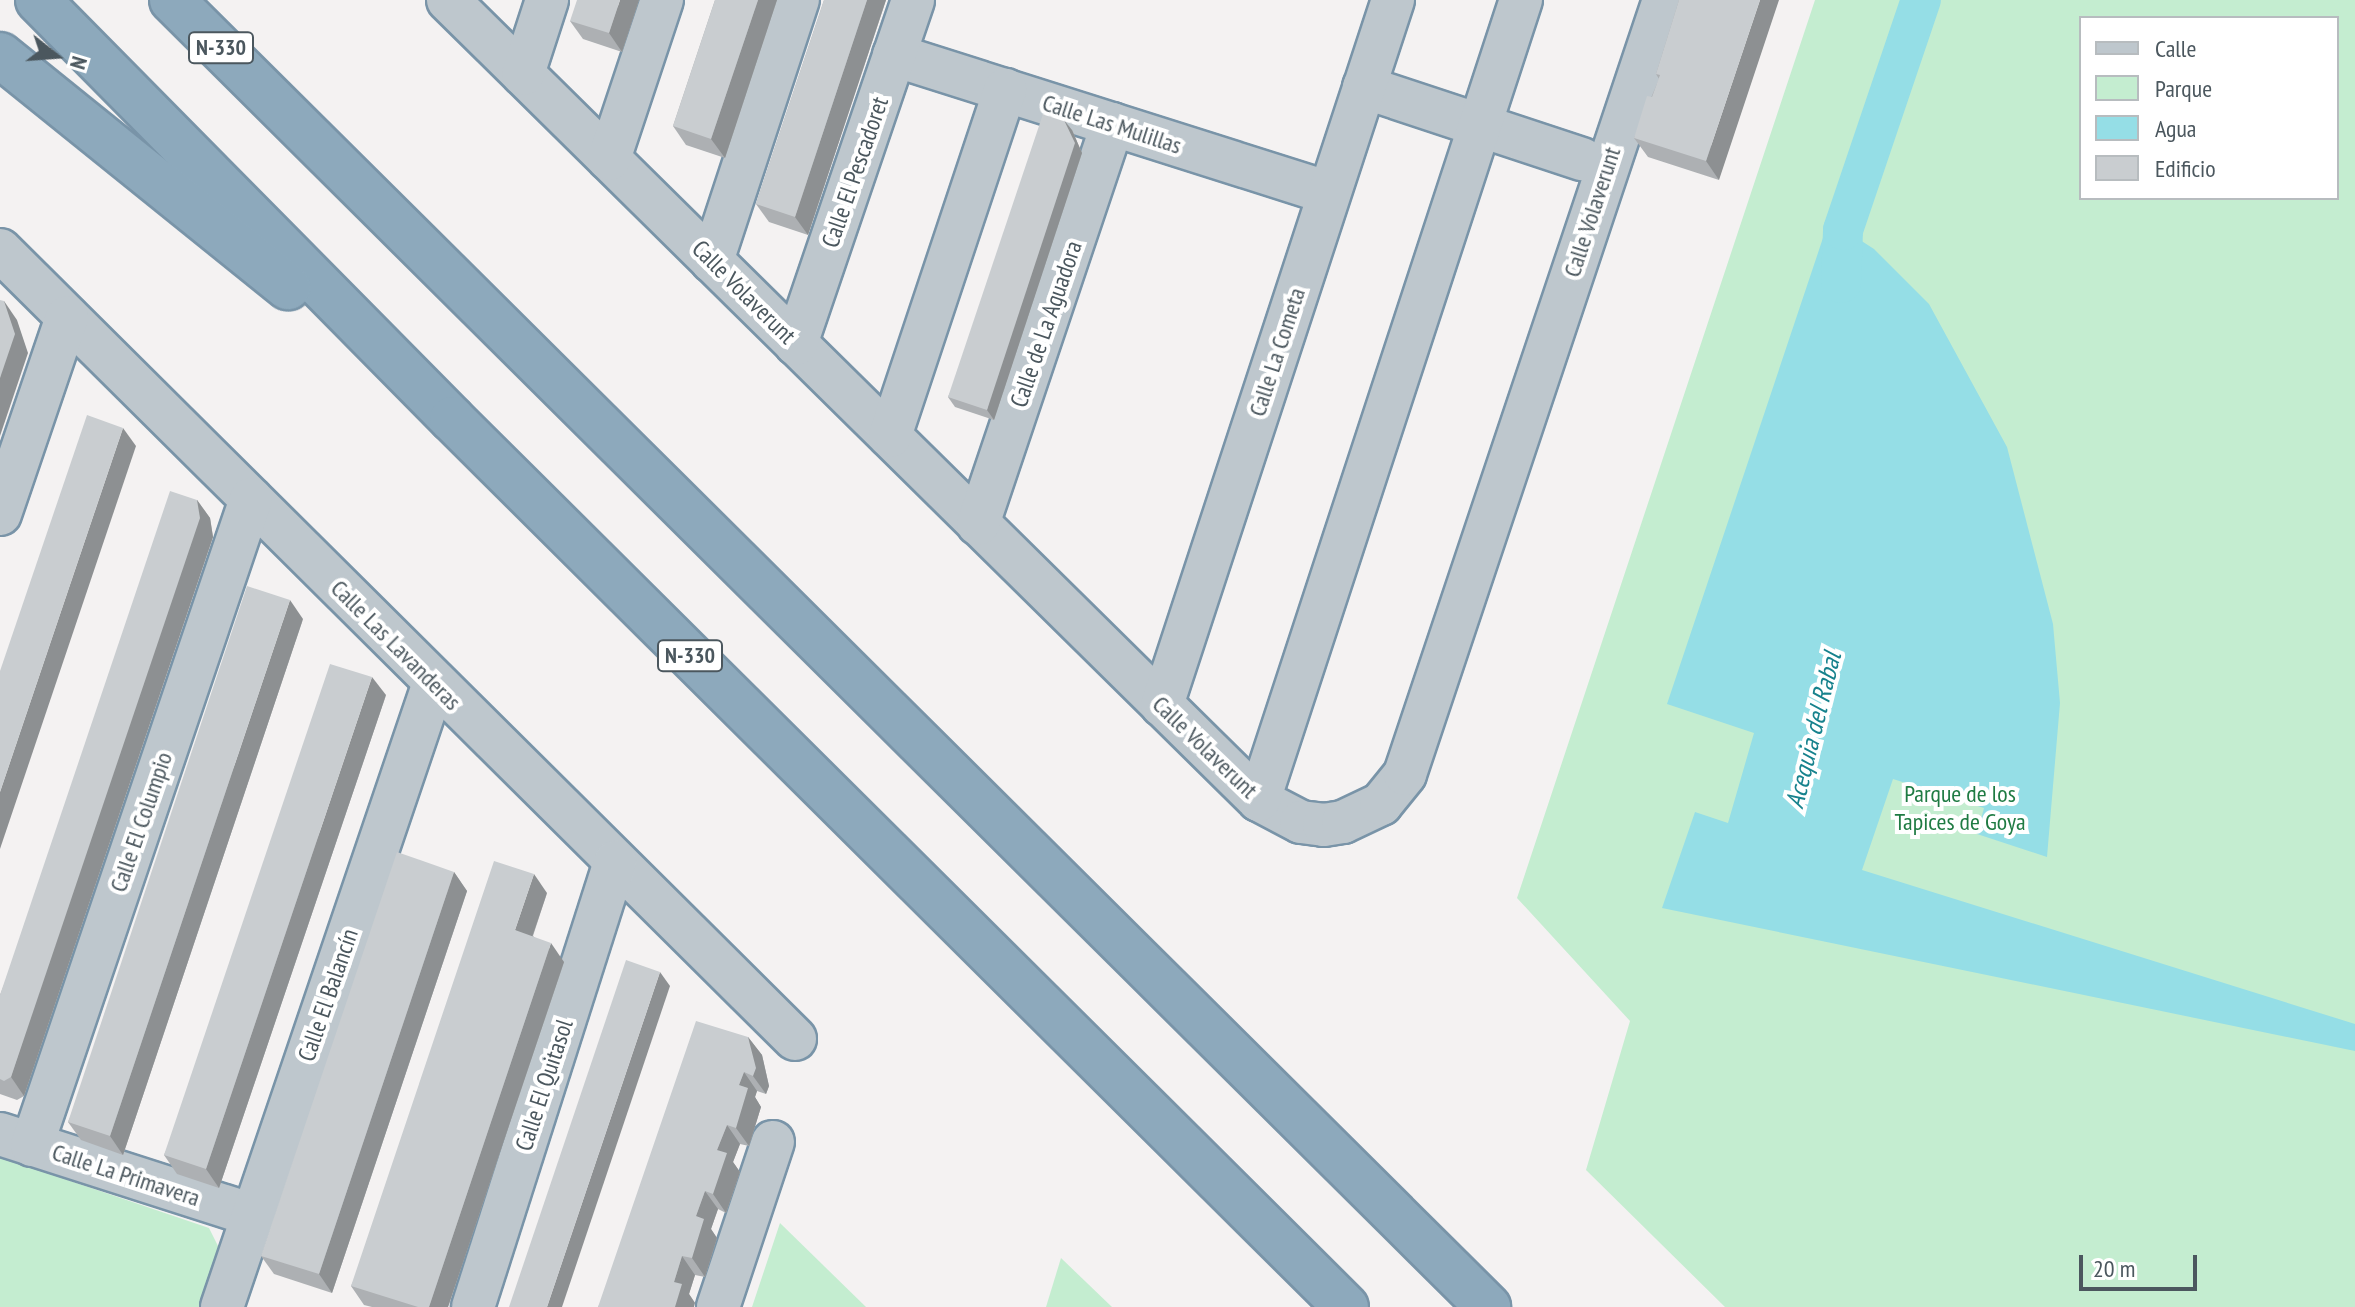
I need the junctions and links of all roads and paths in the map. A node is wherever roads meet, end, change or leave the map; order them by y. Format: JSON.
{"nodes":[{"id":1,"x":38,"y":0,"type":"edge"},
{"id":2,"x":172,"y":0,"type":"edge"},
{"id":3,"x":196,"y":0,"type":"edge"},
{"id":4,"x":448,"y":0,"type":"edge"},
{"id":5,"x":547,"y":0,"type":"edge"},
{"id":6,"x":662,"y":0,"type":"edge"},
{"id":7,"x":798,"y":0,"type":"edge"},
{"id":8,"x":913,"y":0,"type":"edge"},
{"id":9,"x":1393,"y":0,"type":"edge"},
{"id":10,"x":1521,"y":0,"type":"edge"},
{"id":11,"x":1664,"y":0,"type":"edge"},
{"id":12,"x":0,"y":55,"type":"edge"},
{"id":13,"x":894,"y":55,"type":"junction"},
{"id":14,"x":523,"y":74,"type":"junction"},
{"id":15,"x":1364,"y":87,"type":"junction"},
{"id":16,"x":1005,"y":90,"type":"junction"},
{"id":17,"x":271,"y":96,"type":"junction"},
{"id":18,"x":1113,"y":124,"type":"junction"},
{"id":19,"x":1480,"y":125,"type":"junction"},
{"id":20,"x":609,"y":159,"type":"junction"},
{"id":21,"x":1582,"y":159,"type":"dead end"},
{"id":22,"x":1329,"y":193,"type":"junction"},
{"id":23,"x":0,"y":250,"type":"edge"},
{"id":24,"x":712,"y":261,"type":"junction"},
{"id":25,"x":67,"y":317,"type":"junction"},
{"id":26,"x":796,"y":344,"type":"junction"},
{"id":27,"x":452,"y":419,"type":"junction"},
{"id":28,"x":890,"y":436,"type":"junction"},
{"id":29,"x":251,"y":499,"type":"junction"},
{"id":30,"x":0,"y":514,"type":"edge"},
{"id":31,"x":978,"y":524,"type":"junction"},
{"id":32,"x":434,"y":683,"type":"junction"},
{"id":33,"x":1162,"y":705,"type":"junction"},
{"id":34,"x":1259,"y":800,"type":"junction"},
{"id":35,"x":615,"y":862,"type":"junction"},
{"id":36,"x":795,"y":1039,"type":"dead end"},
{"id":37,"x":16,"y":1140,"type":"edge"},
{"id":38,"x":773,"y":1142,"type":"dead end"},
{"id":39,"x":253,"y":1215,"type":"junction"},
{"id":40,"x":222,"y":1307,"type":"edge"},
{"id":41,"x":473,"y":1307,"type":"edge"},
{"id":42,"x":718,"y":1307,"type":"edge"},
{"id":43,"x":1346,"y":1307,"type":"edge"},
{"id":44,"x":1488,"y":1307,"type":"edge"}],
"edges":[{"from":1,"to":27,"type":"highway","number":"N-330"},
{"from":2,"to":17,"type":"highway","number":"N-330"},
{"from":3,"to":17,"type":"highway"},
{"from":4,"to":14,"type":"street","name":"Calle Volaverunt"},
{"from":5,"to":14,"type":"street"},
{"from":6,"to":20,"type":"street"},
{"from":7,"to":24,"type":"street"},
{"from":8,"to":13,"type":"street","name":"Calle El Pescadoret"},
{"from":9,"to":15,"type":"street","name":"Calle La Cometa"},
{"from":10,"to":19,"type":"street"},
{"from":11,"to":34,"type":"street","name":"Calle Volaverunt"},
{"from":12,"to":27,"type":"highway"},
{"from":13,"to":16,"type":"street","name":"Calle Las Mulillas"},
{"from":13,"to":26,"type":"street","name":"Calle El Pescadoret"},
{"from":14,"to":20,"type":"street","name":"Calle Volaverunt"},
{"from":15,"to":19,"type":"street"},
{"from":15,"to":22,"type":"street","name":"Calle La Cometa"},
{"from":16,"to":18,"type":"street","name":"Calle Las Mulillas"},
{"from":16,"to":28,"type":"street"},
{"from":17,"to":44,"type":"highway","number":"N-330"},
{"from":18,"to":22,"type":"street","name":"Calle Las Mulillas"},
{"from":18,"to":31,"type":"street","name":"Calle de La Aguadora"},
{"from":19,"to":21,"type":"street"},
{"from":19,"to":34,"type":"street"},
{"from":20,"to":24,"type":"street","name":"Calle Volaverunt"},
{"from":22,"to":33,"type":"street","name":"Calle La Cometa"},
{"from":23,"to":25,"type":"street","name":"Calle Las Lavanderas"},
{"from":24,"to":26,"type":"street","name":"Calle Volaverunt"},
{"from":25,"to":29,"type":"street","name":"Calle Las Lavanderas"},
{"from":25,"to":30,"type":"street"},
{"from":26,"to":28,"type":"street","name":"Calle Volaverunt"},
{"from":27,"to":43,"type":"highway","number":"N-330"},
{"from":28,"to":31,"type":"street","name":"Calle Volaverunt"},
{"from":29,"to":32,"type":"street","name":"Calle Las Lavanderas"},
{"from":29,"to":37,"type":"street","name":"Calle El Columpio"},
{"from":31,"to":33,"type":"street","name":"Calle Volaverunt"},
{"from":32,"to":35,"type":"street","name":"Calle Las Lavanderas"},
{"from":32,"to":39,"type":"street","name":"Calle El Balancín"},
{"from":33,"to":34,"type":"street","name":"Calle Volaverunt"},
{"from":35,"to":36,"type":"street","name":"Calle Las Lavanderas"},
{"from":35,"to":41,"type":"street","name":"Calle El Quitasol"},
{"from":37,"to":39,"type":"street","name":"Calle La Primavera"},
{"from":38,"to":42,"type":"street"},
{"from":39,"to":40,"type":"street","name":"Calle El Balancín"}]}
